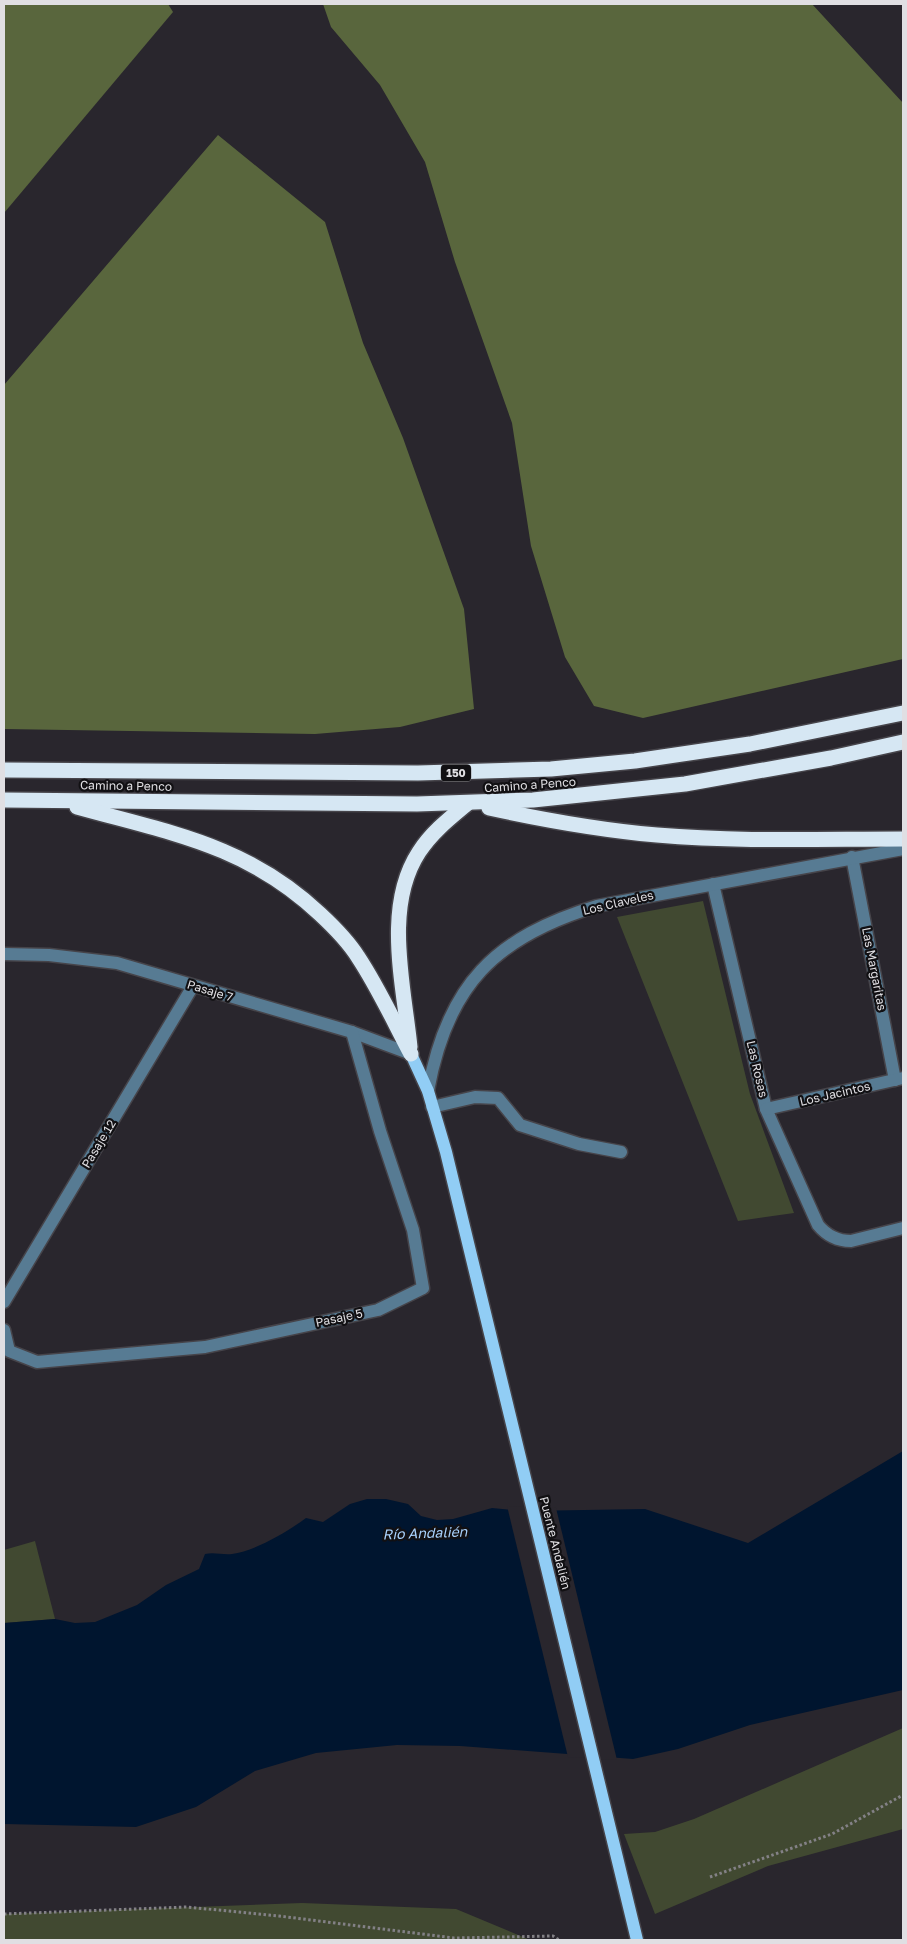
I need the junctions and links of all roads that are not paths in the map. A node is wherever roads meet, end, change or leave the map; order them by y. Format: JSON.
{"nodes":[{"id":1,"x":903,"y":712,"type":"edge"},
{"id":2,"x":903,"y":742,"type":"edge"},
{"id":3,"x":4,"y":770,"type":"edge"},
{"id":4,"x":4,"y":800,"type":"edge"},
{"id":5,"x":56,"y":801,"type":"junction"},
{"id":6,"x":468,"y":803,"type":"junction"},
{"id":7,"x":903,"y":839,"type":"edge"},
{"id":8,"x":903,"y":850,"type":"edge"},
{"id":9,"x":852,"y":858,"type":"junction"},
{"id":10,"x":713,"y":884,"type":"junction"},
{"id":11,"x":4,"y":954,"type":"edge"},
{"id":12,"x":193,"y":986,"type":"junction"},
{"id":13,"x":352,"y":1032,"type":"junction"},
{"id":14,"x":411,"y":1054,"type":"junction"},
{"id":15,"x":899,"y":1079,"type":"edge"},
{"id":16,"x":428,"y":1091,"type":"junction"},
{"id":17,"x":432,"y":1107,"type":"junction"},
{"id":18,"x":766,"y":1109,"type":"junction"},
{"id":19,"x":621,"y":1152,"type":"dead end"},
{"id":20,"x":903,"y":1228,"type":"edge"},
{"id":21,"x":4,"y":1302,"type":"edge"},
{"id":22,"x":4,"y":1330,"type":"edge"},
{"id":23,"x":637,"y":1940,"type":"edge"}],
"edges":[{"from":1,"to":3,"type":"highway","name":"Camino a Penco","number":"150"},
{"from":2,"to":6,"type":"highway","name":"Camino a Penco"},
{"from":4,"to":5,"type":"highway","name":"Camino a Penco"},
{"from":5,"to":6,"type":"highway","name":"Camino a Penco"},
{"from":5,"to":14,"type":"highway"},
{"from":6,"to":7,"type":"highway"},
{"from":6,"to":14,"type":"highway"},
{"from":8,"to":9,"type":"street","name":"Los Claveles"},
{"from":9,"to":10,"type":"street","name":"Los Claveles"},
{"from":9,"to":15,"type":"street","name":"Las Margaritas"},
{"from":10,"to":16,"type":"street","name":"Los Claveles"},
{"from":10,"to":18,"type":"street","name":"Las Rosas"},
{"from":11,"to":12,"type":"street","name":"Pasaje 7"},
{"from":12,"to":13,"type":"street","name":"Pasaje 7"},
{"from":12,"to":21,"type":"street","name":"Pasaje 12"},
{"from":13,"to":14,"type":"street","name":"Pasaje 7"},
{"from":13,"to":22,"type":"street","name":"Pasaje 5"},
{"from":14,"to":16,"type":"main road","name":"Puente Andalién"},
{"from":15,"to":18,"type":"street","name":"Los Jacintos"},
{"from":16,"to":17,"type":"main road","name":"Puente Andalién"},
{"from":17,"to":19,"type":"street"},
{"from":17,"to":23,"type":"main road","name":"Puente Andalién"},
{"from":18,"to":20,"type":"street","name":"Las Rosas"}]}
